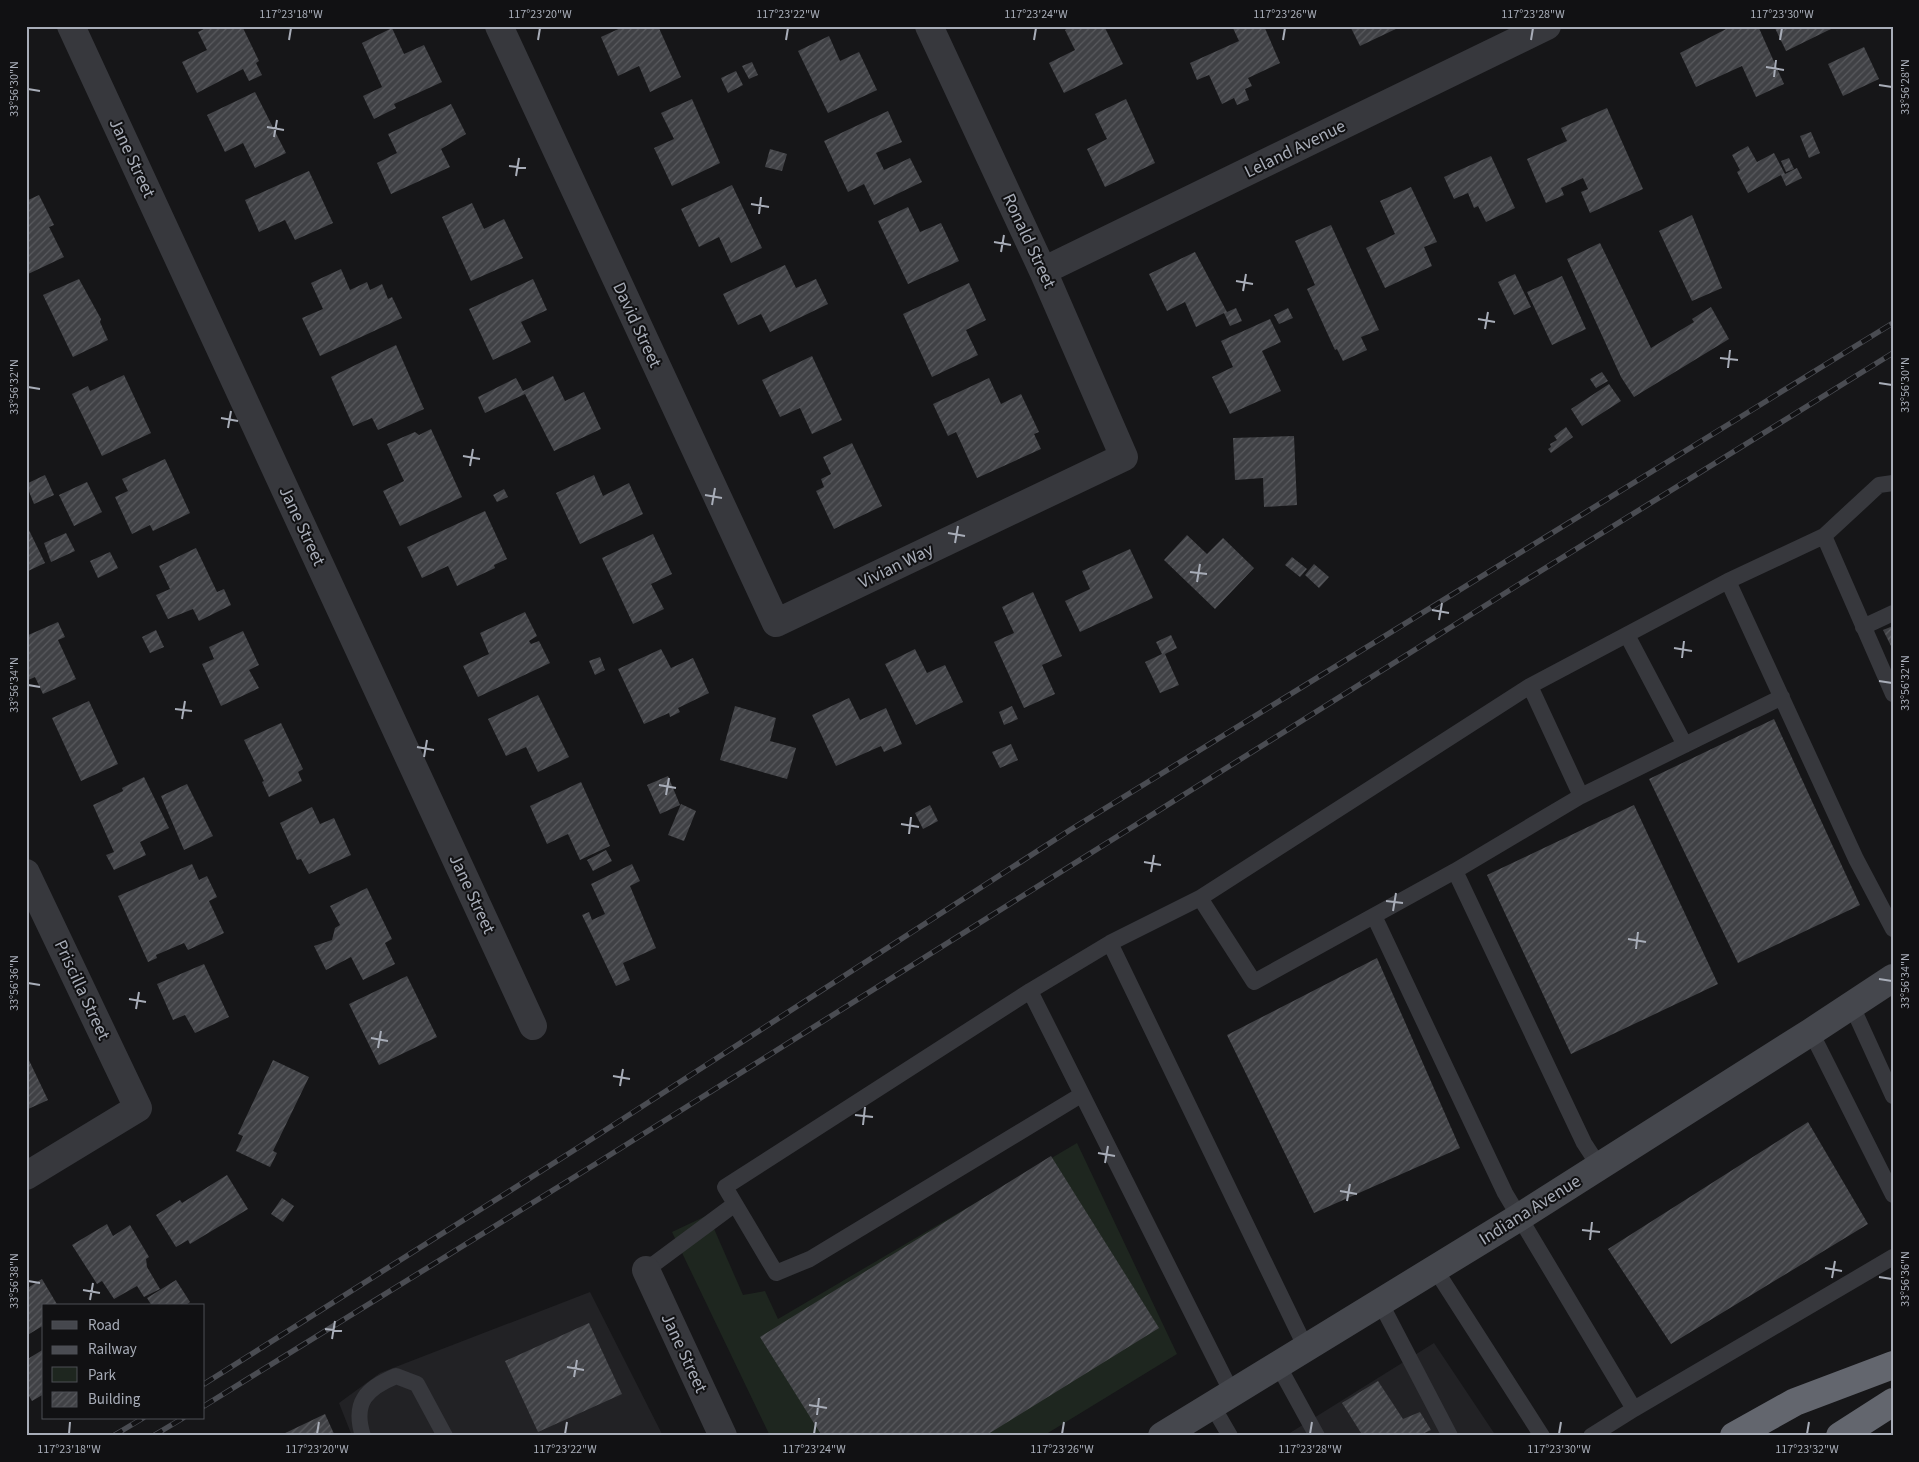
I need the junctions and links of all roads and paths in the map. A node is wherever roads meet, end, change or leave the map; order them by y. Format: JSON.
{"nodes":[{"id":1,"x":72,"y":26,"type":"edge"},
{"id":2,"x":499,"y":26,"type":"edge"},
{"id":3,"x":929,"y":26,"type":"edge"},
{"id":4,"x":1547,"y":26,"type":"edge"},
{"id":5,"x":1043,"y":272,"type":"junction"},
{"id":6,"x":1124,"y":457,"type":"joint"},
{"id":7,"x":1893,"y":484,"type":"edge"},
{"id":8,"x":1824,"y":536,"type":"junction"},
{"id":9,"x":1728,"y":580,"type":"junction"},
{"id":10,"x":1893,"y":613,"type":"edge"},
{"id":11,"x":776,"y":623,"type":"joint"},
{"id":12,"x":1863,"y":627,"type":"junction"},
{"id":13,"x":1627,"y":635,"type":"junction"},
{"id":14,"x":1530,"y":686,"type":"junction"},
{"id":15,"x":1893,"y":694,"type":"edge"},
{"id":16,"x":1782,"y":697,"type":"junction"},
{"id":17,"x":1685,"y":745,"type":"junction"},
{"id":18,"x":1581,"y":796,"type":"junction"},
{"id":19,"x":1455,"y":871,"type":"junction"},
{"id":20,"x":26,"y":873,"type":"edge"},
{"id":21,"x":1200,"y":898,"type":"junction"},
{"id":22,"x":1374,"y":916,"type":"junction"},
{"id":23,"x":1893,"y":929,"type":"edge"},
{"id":24,"x":1110,"y":943,"type":"junction"},
{"id":25,"x":1893,"y":978,"type":"edge"},
{"id":26,"x":1030,"y":991,"type":"junction"},
{"id":27,"x":1855,"y":1013,"type":"junction"},
{"id":28,"x":533,"y":1026,"type":"dead end"},
{"id":29,"x":1811,"y":1032,"type":"junction"},
{"id":30,"x":1081,"y":1095,"type":"junction"},
{"id":31,"x":1893,"y":1096,"type":"edge"},
{"id":32,"x":1599,"y":1166,"type":"junction"},
{"id":33,"x":26,"y":1176,"type":"edge"},
{"id":34,"x":1893,"y":1195,"type":"edge"},
{"id":35,"x":735,"y":1204,"type":"junction"},
{"id":36,"x":1518,"y":1218,"type":"junction"},
{"id":37,"x":1893,"y":1257,"type":"edge"},
{"id":38,"x":1435,"y":1269,"type":"junction"},
{"id":39,"x":646,"y":1270,"type":"joint"},
{"id":40,"x":1380,"y":1302,"type":"junction"},
{"id":41,"x":1306,"y":1348,"type":"junction"},
{"id":42,"x":1278,"y":1365,"type":"junction"},
{"id":43,"x":1893,"y":1365,"type":"edge"},
{"id":44,"x":1222,"y":1399,"type":"junction"},
{"id":45,"x":1893,"y":1402,"type":"edge"},
{"id":46,"x":1634,"y":1409,"type":"junction"},
{"id":47,"x":720,"y":1435,"type":"edge"},
{"id":48,"x":363,"y":1436,"type":"edge"},
{"id":49,"x":445,"y":1436,"type":"edge"},
{"id":50,"x":1162,"y":1436,"type":"edge"},
{"id":51,"x":1230,"y":1436,"type":"edge"},
{"id":52,"x":1318,"y":1436,"type":"edge"},
{"id":53,"x":1450,"y":1436,"type":"edge"},
{"id":54,"x":1542,"y":1436,"type":"edge"},
{"id":55,"x":1591,"y":1436,"type":"edge"},
{"id":56,"x":1734,"y":1436,"type":"edge"},
{"id":57,"x":1840,"y":1436,"type":"edge"}],
"edges":[{"from":1,"to":28,"type":"street","name":"Jane Street"},
{"from":2,"to":11,"type":"street","name":"David Street"},
{"from":3,"to":5,"type":"street","name":"Ronald Street"},
{"from":4,"to":5,"type":"street","name":"Leland Avenue"},
{"from":5,"to":6,"type":"street","name":"Ronald Street"},
{"from":6,"to":11,"type":"street","name":"Vivian Way"},
{"from":7,"to":8,"type":"lane"},
{"from":8,"to":9,"type":"lane"},
{"from":8,"to":12,"type":"lane"},
{"from":9,"to":13,"type":"lane"},
{"from":9,"to":16,"type":"lane"},
{"from":10,"to":12,"type":"lane"},
{"from":12,"to":15,"type":"lane"},
{"from":13,"to":14,"type":"lane"},
{"from":13,"to":17,"type":"lane"},
{"from":14,"to":18,"type":"lane"},
{"from":14,"to":21,"type":"lane"},
{"from":16,"to":17,"type":"lane"},
{"from":16,"to":23,"type":"lane"},
{"from":17,"to":18,"type":"lane"},
{"from":18,"to":19,"type":"lane"},
{"from":19,"to":22,"type":"lane"},
{"from":19,"to":32,"type":"lane"},
{"from":20,"to":33,"type":"street","name":"Priscilla Street"},
{"from":21,"to":22,"type":"lane"},
{"from":21,"to":24,"type":"lane"},
{"from":22,"to":36,"type":"lane"},
{"from":24,"to":26,"type":"lane"},
{"from":24,"to":41,"type":"lane"},
{"from":25,"to":27,"type":"main road","name":"Indiana Avenue"},
{"from":26,"to":30,"type":"lane"},
{"from":26,"to":35,"type":"lane"},
{"from":27,"to":29,"type":"main road","name":"Indiana Avenue"},
{"from":27,"to":31,"type":"lane"},
{"from":29,"to":32,"type":"main road","name":"Indiana Avenue"},
{"from":29,"to":34,"type":"lane"},
{"from":30,"to":35,"type":"lane"},
{"from":30,"to":44,"type":"lane"},
{"from":32,"to":36,"type":"main road","name":"Indiana Avenue"},
{"from":35,"to":39,"type":"lane"},
{"from":36,"to":38,"type":"main road","name":"Indiana Avenue"},
{"from":36,"to":46,"type":"lane"},
{"from":37,"to":46,"type":"lane"},
{"from":38,"to":40,"type":"main road","name":"Indiana Avenue"},
{"from":38,"to":54,"type":"lane"},
{"from":39,"to":47,"type":"street","name":"Jane Street"},
{"from":40,"to":41,"type":"main road","name":"Indiana Avenue"},
{"from":40,"to":53,"type":"lane"},
{"from":41,"to":42,"type":"main road","name":"Indiana Avenue"},
{"from":42,"to":44,"type":"main road","name":"Indiana Avenue"},
{"from":42,"to":52,"type":"lane"},
{"from":43,"to":56,"type":"highway"},
{"from":44,"to":50,"type":"main road","name":"Indiana Avenue"},
{"from":44,"to":51,"type":"lane"},
{"from":45,"to":57,"type":"highway"},
{"from":46,"to":55,"type":"lane"},
{"from":48,"to":49,"type":"lane"}]}
